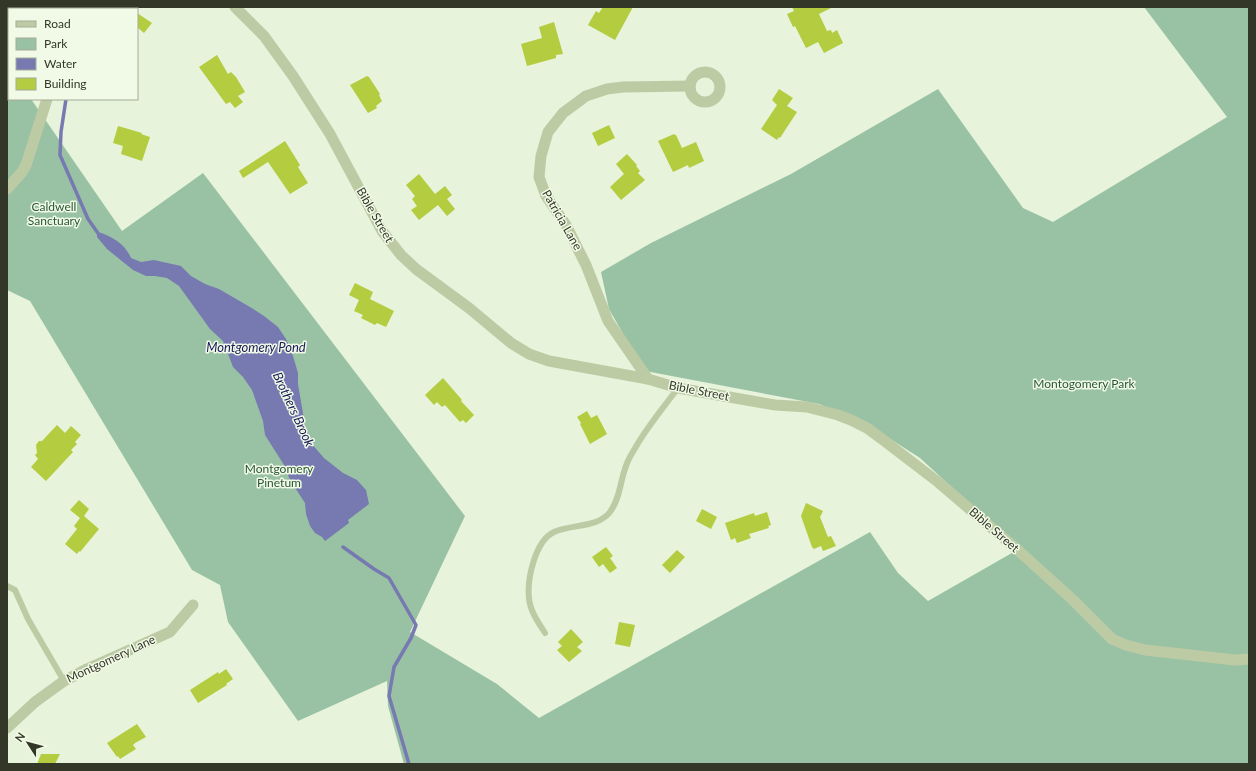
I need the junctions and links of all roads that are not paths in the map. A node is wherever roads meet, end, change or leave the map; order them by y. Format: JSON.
{"nodes":[{"id":1,"x":235,"y":7,"type":"edge"},
{"id":2,"x":690,"y":86,"type":"dead end"},
{"id":3,"x":47,"y":100,"type":"edge"},
{"id":4,"x":7,"y":189,"type":"edge"},
{"id":5,"x":648,"y":379,"type":"junction"},
{"id":6,"x":678,"y":388,"type":"junction"},
{"id":7,"x":7,"y":586,"type":"edge"},
{"id":8,"x":193,"y":605,"type":"dead end"},
{"id":9,"x":545,"y":633,"type":"dead end"},
{"id":10,"x":1249,"y":660,"type":"edge"},
{"id":11,"x":64,"y":681,"type":"junction"},
{"id":12,"x":7,"y":728,"type":"edge"}],
"edges":[{"from":1,"to":5,"type":"street","name":"Bible Street"},
{"from":2,"to":5,"type":"street","name":"Patricia Lane"},
{"from":3,"to":4,"type":"street"},
{"from":5,"to":6,"type":"street","name":"Bible Street"},
{"from":6,"to":9,"type":"lane"},
{"from":6,"to":10,"type":"street","name":"Bible Street"},
{"from":7,"to":11,"type":"lane"},
{"from":8,"to":11,"type":"street","name":"Montgomery Lane"},
{"from":11,"to":12,"type":"street","name":"Montgomery Lane"}]}
